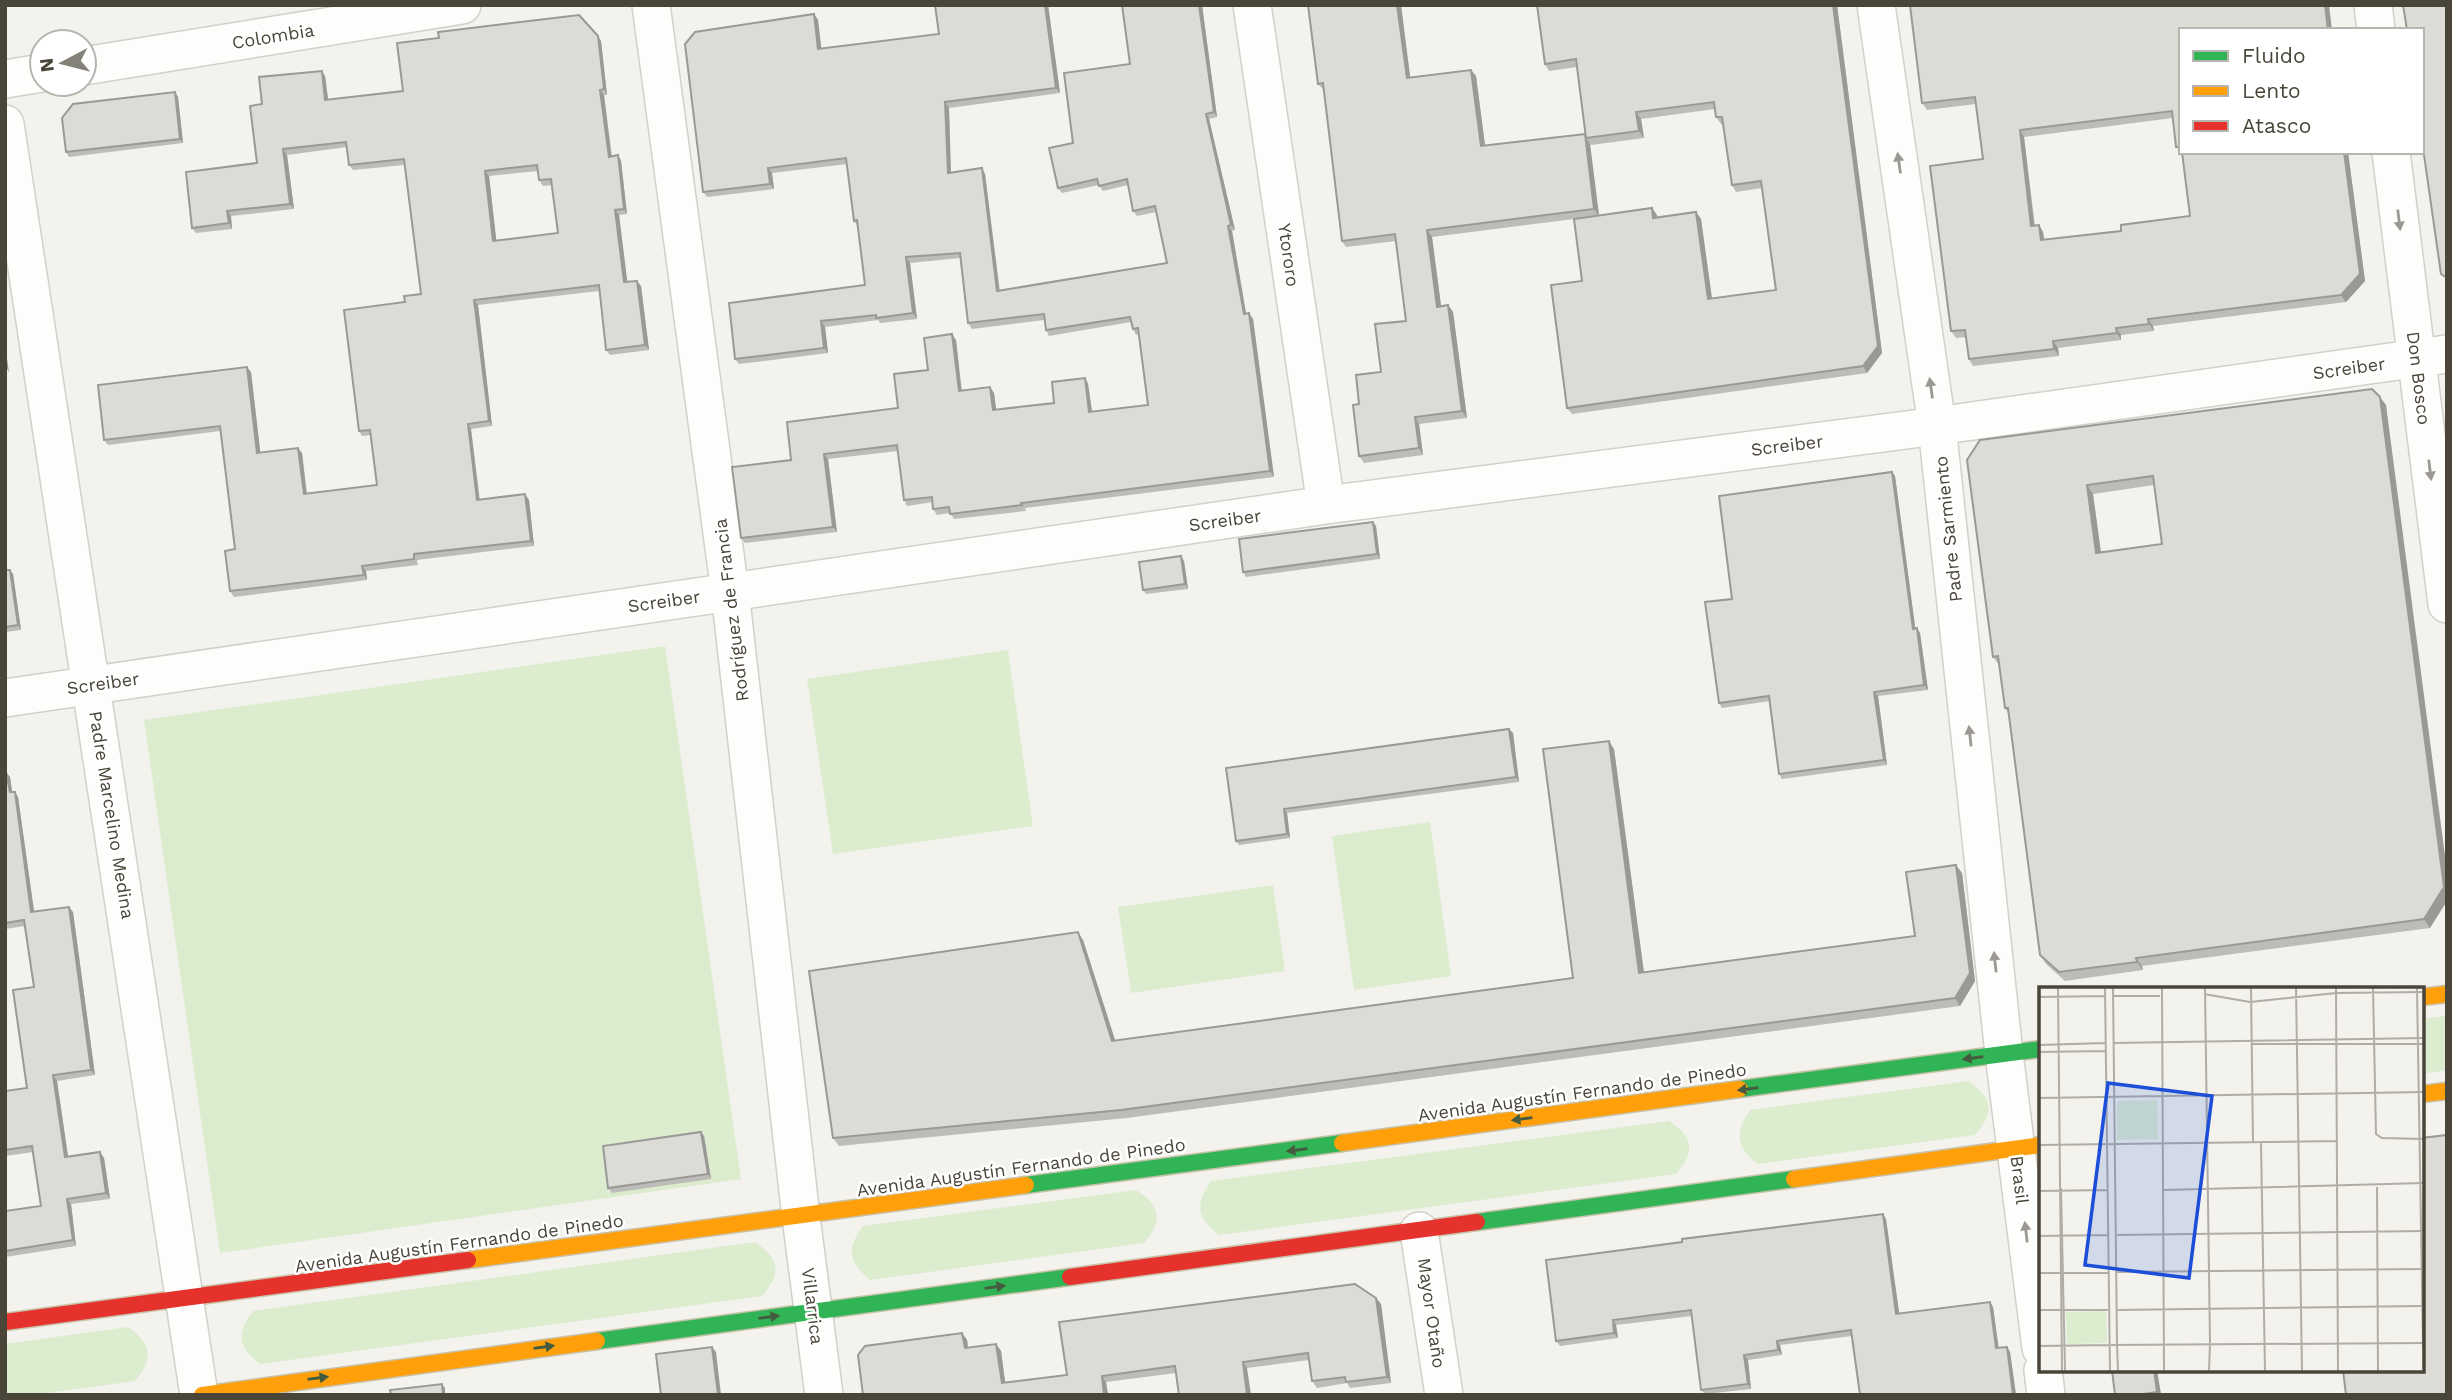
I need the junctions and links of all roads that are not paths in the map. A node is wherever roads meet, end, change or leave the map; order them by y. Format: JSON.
{"nodes":[{"id":1,"x":462,"y":5,"type":"edge"},
{"id":2,"x":651,"y":5,"type":"edge"},
{"id":3,"x":1252,"y":5,"type":"edge"},
{"id":4,"x":1876,"y":5,"type":"edge"},
{"id":5,"x":2373,"y":5,"type":"edge"},
{"id":6,"x":2376,"y":28,"type":"edge"},
{"id":7,"x":98,"y":64,"type":"edge"},
{"id":8,"x":28,"y":75,"type":"edge"},
{"id":9,"x":5,"y":79,"type":"edge"},
{"id":10,"x":5,"y":124,"type":"edge"},
{"id":11,"x":2391,"y":154,"type":"edge"},
{"id":12,"x":2431,"y":356,"type":"edge"},
{"id":13,"x":1937,"y":426,"type":"junction"},
{"id":14,"x":1326,"y":505,"type":"junction"},
{"id":15,"x":730,"y":592,"type":"junction"},
{"id":16,"x":2447,"y":604,"type":"edge"},
{"id":17,"x":92,"y":685,"type":"junction"},
{"id":18,"x":5,"y":698,"type":"edge"},
{"id":19,"x":2447,"y":994,"type":"edge"},
{"id":20,"x":2424,"y":997,"type":"edge"},
{"id":21,"x":2039,"y":1049,"type":"edge"},
{"id":22,"x":2004,"y":1054,"type":"junction"},
{"id":23,"x":2447,"y":1091,"type":"edge"},
{"id":24,"x":2424,"y":1094,"type":"edge"},
{"id":25,"x":2028,"y":1147,"type":"edge"},
{"id":26,"x":801,"y":1217,"type":"junction"},
{"id":27,"x":1419,"y":1231,"type":"junction"},
{"id":28,"x":185,"y":1298,"type":"junction"},
{"id":29,"x":814,"y":1311,"type":"junction"},
{"id":30,"x":2039,"y":1317,"type":"edge"},
{"id":31,"x":5,"y":1321,"type":"edge"},
{"id":32,"x":2043,"y":1372,"type":"edge"},
{"id":33,"x":201,"y":1395,"type":"edge"},
{"id":34,"x":824,"y":1395,"type":"edge"},
{"id":35,"x":1444,"y":1395,"type":"edge"},
{"id":36,"x":2046,"y":1395,"type":"edge"}],
"edges":[{"from":1,"to":7,"type":"street","name":"Colombia"},
{"from":2,"to":15,"type":"street","name":"Rodríguez de Francia"},
{"from":3,"to":14,"type":"street","name":"Ytororo"},
{"from":13,"to":4,"type":"street","name":"Padre Sarmiento","one_way":true},
{"from":5,"to":6,"type":"street"},
{"from":8,"to":9,"type":"street"},
{"from":10,"to":17,"type":"street","name":"Padre Marcelino Medina"},
{"from":11,"to":12,"type":"street","name":"Don Bosco","one_way":true},
{"from":12,"to":13,"type":"street","name":"Screiber"},
{"from":12,"to":16,"type":"street","name":"Don Bosco","one_way":true},
{"from":13,"to":14,"type":"street","name":"Screiber"},
{"from":22,"to":13,"type":"street","name":"Padre Sarmiento","one_way":true},
{"from":14,"to":15,"type":"street","name":"Screiber"},
{"from":15,"to":17,"type":"street","name":"Screiber"},
{"from":15,"to":26,"type":"street","name":"Rodríguez de Francia"},
{"from":17,"to":18,"type":"street","name":"Screiber"},
{"from":17,"to":28,"type":"street","name":"Padre Marcelino Medina"},
{"from":19,"to":20,"type":"highway"},
{"from":21,"to":22,"type":"highway","name":"Avenida Augustín Fernando de Pinedo"},
{"from":22,"to":25,"type":"street","name":"Brasil"},
{"from":22,"to":26,"type":"highway","name":"Avenida Augustín Fernando de Pinedo","one_way":true},
{"from":23,"to":24,"type":"highway"},
{"from":25,"to":27,"type":"highway"},
{"from":30,"to":25,"type":"street","name":"Brasil","one_way":true},
{"from":26,"to":28,"type":"highway","name":"Avenida Augustín Fernando de Pinedo"},
{"from":26,"to":29,"type":"street","name":"Villarrica"},
{"from":29,"to":27,"type":"highway","one_way":true},
{"from":27,"to":35,"type":"street","name":"Mayor Otaño"},
{"from":28,"to":31,"type":"highway","name":"Avenida Augustín Fernando de Pinedo"},
{"from":28,"to":33,"type":"street","name":"Padre Marcelino Medina"},
{"from":33,"to":29,"type":"highway","one_way":true},
{"from":29,"to":34,"type":"street","name":"Villarrica"},
{"from":32,"to":36,"type":"street"}]}
